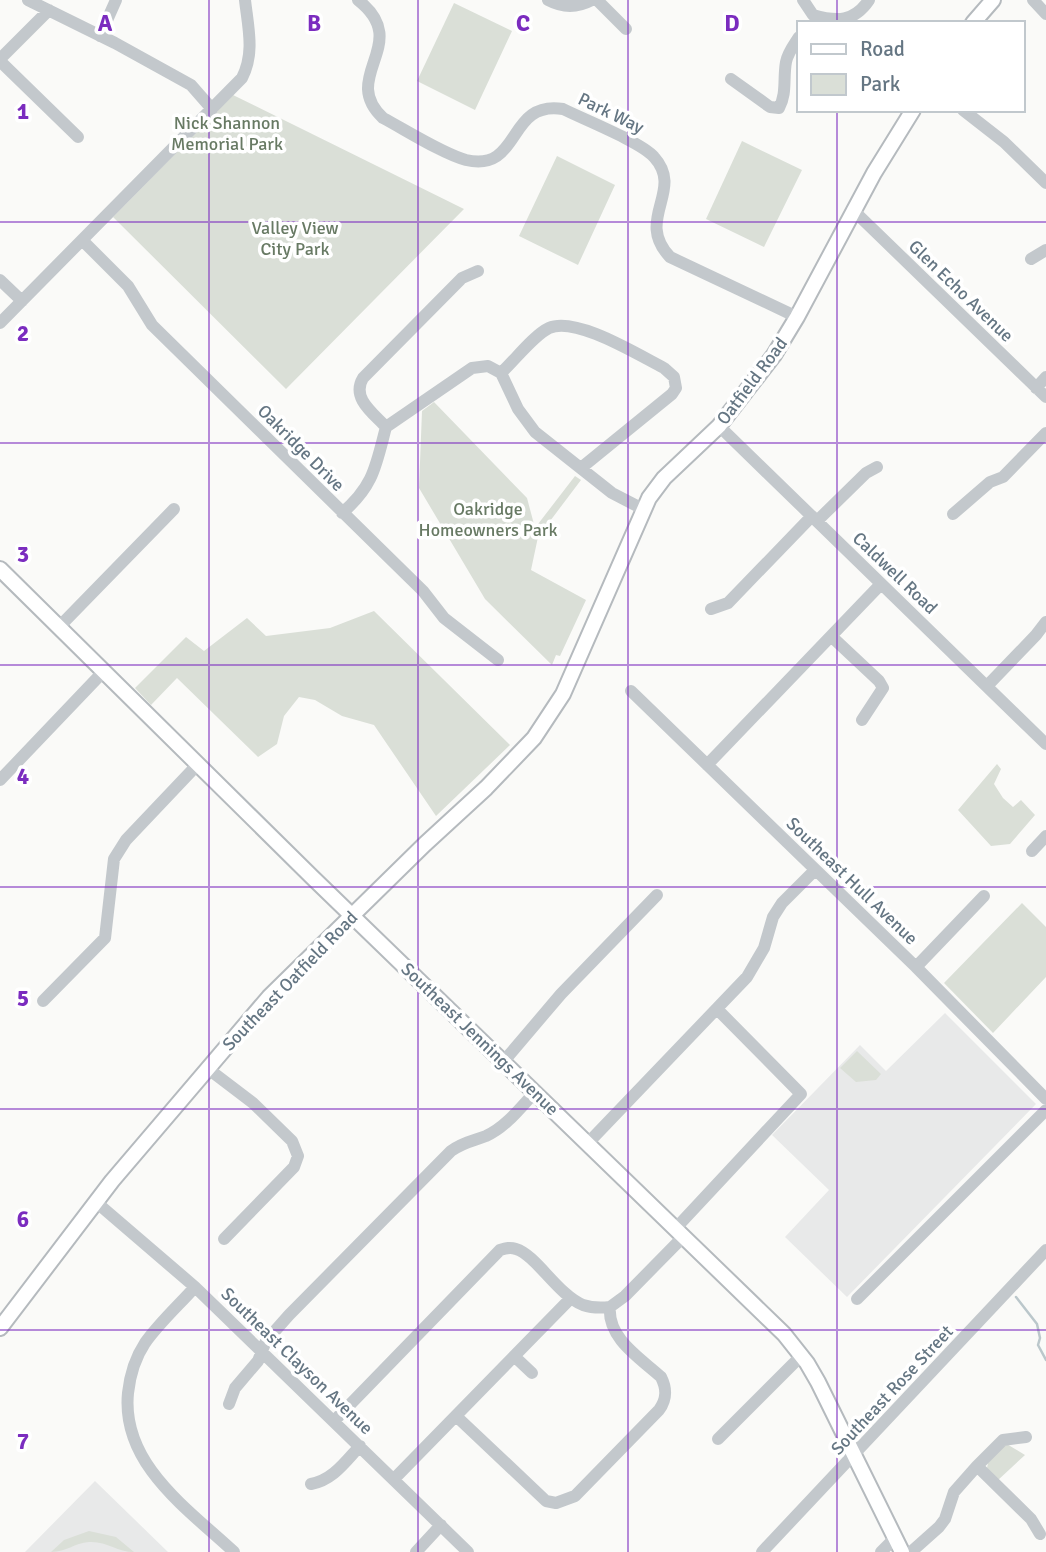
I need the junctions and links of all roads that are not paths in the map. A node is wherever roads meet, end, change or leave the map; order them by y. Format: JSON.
{"nodes":[{"id":1,"x":28,"y":0,"type":"edge"},
{"id":2,"x":116,"y":0,"type":"edge"},
{"id":3,"x":245,"y":0,"type":"edge"},
{"id":4,"x":358,"y":0,"type":"edge"},
{"id":5,"x":548,"y":0,"type":"edge"},
{"id":6,"x":592,"y":0,"type":"edge"},
{"id":7,"x":597,"y":0,"type":"edge"},
{"id":8,"x":803,"y":0,"type":"edge"},
{"id":9,"x":869,"y":0,"type":"edge"},
{"id":10,"x":993,"y":0,"type":"edge"},
{"id":11,"x":1032,"y":0,"type":"edge"},
{"id":12,"x":49,"y":10,"type":"junction"},
{"id":13,"x":1046,"y":14,"type":"edge"},
{"id":14,"x":811,"y":19,"type":"edge"},
{"id":15,"x":975,"y":21,"type":"edge"},
{"id":16,"x":626,"y":29,"type":"dead end"},
{"id":17,"x":100,"y":36,"type":"junction"},
{"id":18,"x":797,"y":40,"type":"edge"},
{"id":19,"x":0,"y":60,"type":"edge"},
{"id":20,"x":731,"y":79,"type":"dead end"},
{"id":21,"x":212,"y":109,"type":"junction"},
{"id":22,"x":911,"y":112,"type":"edge"},
{"id":23,"x":966,"y":112,"type":"edge"},
{"id":24,"x":78,"y":137,"type":"dead end"},
{"id":25,"x":1046,"y":183,"type":"edge"},
{"id":26,"x":853,"y":210,"type":"junction"},
{"id":27,"x":82,"y":240,"type":"junction"},
{"id":28,"x":1046,"y":250,"type":"edge"},
{"id":29,"x":1031,"y":259,"type":"dead end"},
{"id":30,"x":478,"y":271,"type":"dead end"},
{"id":31,"x":0,"y":280,"type":"edge"},
{"id":32,"x":22,"y":301,"type":"junction"},
{"id":33,"x":797,"y":317,"type":"junction"},
{"id":34,"x":0,"y":323,"type":"edge"},
{"id":35,"x":501,"y":373,"type":"junction"},
{"id":36,"x":1046,"y":377,"type":"edge"},
{"id":37,"x":1036,"y":388,"type":"junction"},
{"id":38,"x":1046,"y":397,"type":"edge"},
{"id":39,"x":386,"y":426,"type":"junction"},
{"id":40,"x":719,"y":426,"type":"junction"},
{"id":41,"x":1046,"y":433,"type":"edge"},
{"id":42,"x":877,"y":467,"type":"dead end"},
{"id":43,"x":581,"y":468,"type":"junction"},
{"id":44,"x":174,"y":509,"type":"dead end"},
{"id":45,"x":643,"y":509,"type":"junction"},
{"id":46,"x":342,"y":513,"type":"junction"},
{"id":47,"x":953,"y":514,"type":"dead end"},
{"id":48,"x":814,"y":519,"type":"junction"},
{"id":49,"x":0,"y":569,"type":"edge"},
{"id":50,"x":881,"y":584,"type":"junction"},
{"id":51,"x":711,"y":609,"type":"dead end"},
{"id":52,"x":1046,"y":622,"type":"edge"},
{"id":53,"x":59,"y":627,"type":"junction"},
{"id":54,"x":831,"y":636,"type":"junction"},
{"id":55,"x":585,"y":644,"type":"joint"},
{"id":56,"x":498,"y":660,"type":"dead end"},
{"id":57,"x":104,"y":671,"type":"junction"},
{"id":58,"x":987,"y":686,"type":"junction"},
{"id":59,"x":631,"y":691,"type":"dead end"},
{"id":60,"x":862,"y":720,"type":"dead end"},
{"id":61,"x":1046,"y":744,"type":"edge"},
{"id":62,"x":198,"y":764,"type":"junction"},
{"id":63,"x":707,"y":765,"type":"junction"},
{"id":64,"x":0,"y":780,"type":"edge"},
{"id":65,"x":1046,"y":836,"type":"edge"},
{"id":66,"x":1032,"y":851,"type":"dead end"},
{"id":67,"x":815,"y":870,"type":"junction"},
{"id":68,"x":657,"y":895,"type":"dead end"},
{"id":69,"x":984,"y":896,"type":"dead end"},
{"id":70,"x":352,"y":916,"type":"junction"},
{"id":71,"x":916,"y":967,"type":"junction"},
{"id":72,"x":43,"y":1001,"type":"dead end"},
{"id":73,"x":717,"y":1009,"type":"junction"},
{"id":74,"x":504,"y":1061,"type":"junction"},
{"id":75,"x":207,"y":1068,"type":"junction"},
{"id":76,"x":535,"y":1092,"type":"junction"},
{"id":77,"x":1046,"y":1099,"type":"edge"},
{"id":78,"x":1046,"y":1110,"type":"edge"},
{"id":79,"x":589,"y":1143,"type":"junction"},
{"id":80,"x":96,"y":1202,"type":"junction"},
{"id":81,"x":680,"y":1232,"type":"junction"},
{"id":82,"x":224,"y":1239,"type":"dead end"},
{"id":83,"x":1046,"y":1250,"type":"edge"},
{"id":84,"x":195,"y":1287,"type":"junction"},
{"id":85,"x":570,"y":1298,"type":"junction"},
{"id":86,"x":857,"y":1300,"type":"dead end"},
{"id":87,"x":610,"y":1307,"type":"junction"},
{"id":88,"x":0,"y":1328,"type":"edge"},
{"id":89,"x":262,"y":1351,"type":"junction"},
{"id":90,"x":802,"y":1355,"type":"junction"},
{"id":91,"x":514,"y":1356,"type":"junction"},
{"id":92,"x":532,"y":1373,"type":"dead end"},
{"id":93,"x":229,"y":1404,"type":"dead end"},
{"id":94,"x":456,"y":1416,"type":"junction"},
{"id":95,"x":334,"y":1421,"type":"junction"},
{"id":96,"x":1026,"y":1437,"type":"dead end"},
{"id":97,"x":718,"y":1439,"type":"dead end"},
{"id":98,"x":360,"y":1446,"type":"junction"},
{"id":99,"x":855,"y":1455,"type":"junction"},
{"id":100,"x":977,"y":1466,"type":"junction"},
{"id":101,"x":394,"y":1479,"type":"junction"},
{"id":102,"x":310,"y":1484,"type":"dead end"},
{"id":103,"x":441,"y":1525,"type":"junction"},
{"id":104,"x":1040,"y":1534,"type":"dead end"},
{"id":105,"x":895,"y":1538,"type":"junction"},
{"id":106,"x":234,"y":1552,"type":"edge"},
{"id":107,"x":416,"y":1552,"type":"edge"},
{"id":108,"x":468,"y":1552,"type":"edge"},
{"id":109,"x":762,"y":1552,"type":"edge"},
{"id":110,"x":881,"y":1552,"type":"edge"},
{"id":111,"x":902,"y":1552,"type":"edge"},
{"id":112,"x":911,"y":1552,"type":"edge"}],
"edges":[{"from":1,"to":12,"type":"street"},
{"from":2,"to":17,"type":"street"},
{"from":3,"to":21,"type":"street"},
{"from":4,"to":33,"type":"street","name":"Park Way"},
{"from":5,"to":6,"type":"street"},
{"from":7,"to":16,"type":"street"},
{"from":8,"to":14,"type":"street"},
{"from":9,"to":14,"type":"street"},
{"from":10,"to":15,"type":"main road"},
{"from":11,"to":13,"type":"street"},
{"from":12,"to":17,"type":"street"},
{"from":12,"to":19,"type":"street"},
{"from":17,"to":21,"type":"street"},
{"from":18,"to":20,"type":"street"},
{"from":19,"to":24,"type":"street"},
{"from":21,"to":27,"type":"street"},
{"from":22,"to":26,"type":"main road","name":"Oatfield Road"},
{"from":23,"to":25,"type":"street"},
{"from":26,"to":33,"type":"main road","name":"Oatfield Road"},
{"from":26,"to":37,"type":"street","name":"Glen Echo Avenue"},
{"from":27,"to":32,"type":"street"},
{"from":27,"to":46,"type":"street","name":"Oakridge Drive"},
{"from":28,"to":29,"type":"street"},
{"from":30,"to":39,"type":"street"},
{"from":31,"to":32,"type":"street"},
{"from":32,"to":34,"type":"street"},
{"from":33,"to":40,"type":"main road","name":"Oatfield Road"},
{"from":35,"to":39,"type":"street"},
{"from":35,"to":43,"type":"street"},
{"from":35,"to":43,"type":"street"},
{"from":36,"to":37,"type":"street"},
{"from":37,"to":38,"type":"street","name":"Glen Echo Avenue"},
{"from":39,"to":46,"type":"street","name":"Oakridge Drive"},
{"from":40,"to":45,"type":"main road","name":"Oatfield Road"},
{"from":40,"to":48,"type":"street","name":"Caldwell Road"},
{"from":41,"to":47,"type":"street"},
{"from":42,"to":48,"type":"street"},
{"from":43,"to":45,"type":"street"},
{"from":44,"to":53,"type":"street"},
{"from":45,"to":55,"type":"main road","name":"Oatfield Road"},
{"from":46,"to":56,"type":"street"},
{"from":48,"to":50,"type":"street","name":"Caldwell Road"},
{"from":48,"to":51,"type":"street"},
{"from":49,"to":53,"type":"main road","name":"Southeast Jennings Avenue"},
{"from":50,"to":54,"type":"street"},
{"from":50,"to":58,"type":"street","name":"Caldwell Road"},
{"from":52,"to":58,"type":"street"},
{"from":53,"to":57,"type":"main road","name":"Southeast Jennings Avenue"},
{"from":54,"to":60,"type":"street"},
{"from":54,"to":63,"type":"street"},
{"from":55,"to":70,"type":"main road","name":"Southeast Oatfield Road"},
{"from":57,"to":62,"type":"main road","name":"Southeast Jennings Avenue"},
{"from":57,"to":64,"type":"street"},
{"from":58,"to":61,"type":"street","name":"Caldwell Road"},
{"from":59,"to":63,"type":"street","name":"Southeast Hull Avenue"},
{"from":62,"to":70,"type":"main road","name":"Southeast Jennings Avenue"},
{"from":62,"to":72,"type":"street"},
{"from":63,"to":67,"type":"street","name":"Southeast Hull Avenue"},
{"from":65,"to":66,"type":"street"},
{"from":67,"to":71,"type":"street","name":"Southeast Hull Avenue"},
{"from":67,"to":73,"type":"street"},
{"from":68,"to":74,"type":"street"},
{"from":69,"to":71,"type":"street"},
{"from":70,"to":74,"type":"main road","name":"Southeast Jennings Avenue"},
{"from":70,"to":75,"type":"main road","name":"Southeast Oatfield Road"},
{"from":71,"to":77,"type":"street","name":"Southeast Hull Avenue"},
{"from":73,"to":79,"type":"street"},
{"from":73,"to":81,"type":"street"},
{"from":74,"to":76,"type":"main road","name":"Southeast Jennings Avenue"},
{"from":75,"to":80,"type":"main road","name":"Southeast Oatfield Road"},
{"from":75,"to":82,"type":"street"},
{"from":76,"to":79,"type":"main road","name":"Southeast Jennings Avenue"},
{"from":76,"to":89,"type":"street"},
{"from":78,"to":86,"type":"street"},
{"from":79,"to":81,"type":"main road","name":"Southeast Jennings Avenue"},
{"from":80,"to":84,"type":"street","name":"Southeast Clayson Avenue"},
{"from":80,"to":88,"type":"main road","name":"Southeast Oatfield Road"},
{"from":81,"to":87,"type":"street"},
{"from":81,"to":90,"type":"main road","name":"Southeast Jennings Avenue"},
{"from":83,"to":99,"type":"street","name":"Southeast Rose Street"},
{"from":84,"to":89,"type":"street","name":"Southeast Clayson Avenue"},
{"from":84,"to":106,"type":"street"},
{"from":85,"to":87,"type":"street"},
{"from":85,"to":91,"type":"street"},
{"from":85,"to":95,"type":"street"},
{"from":87,"to":94,"type":"street"},
{"from":89,"to":93,"type":"street"},
{"from":89,"to":95,"type":"street","name":"Southeast Clayson Avenue"},
{"from":90,"to":97,"type":"street"},
{"from":90,"to":99,"type":"main road","name":"Southeast Jennings Avenue"},
{"from":91,"to":92,"type":"street"},
{"from":91,"to":94,"type":"street"},
{"from":94,"to":101,"type":"street"},
{"from":95,"to":98,"type":"street","name":"Southeast Clayson Avenue"},
{"from":96,"to":100,"type":"street"},
{"from":98,"to":101,"type":"street","name":"Southeast Clayson Avenue"},
{"from":98,"to":102,"type":"street"},
{"from":99,"to":105,"type":"main road","name":"Southeast Jennings Avenue"},
{"from":99,"to":109,"type":"street","name":"Southeast Rose Street"},
{"from":100,"to":104,"type":"street"},
{"from":100,"to":112,"type":"street"},
{"from":101,"to":103,"type":"street","name":"Southeast Clayson Avenue"},
{"from":103,"to":107,"type":"street"},
{"from":103,"to":108,"type":"street","name":"Southeast Clayson Avenue"},
{"from":105,"to":110,"type":"street"},
{"from":105,"to":111,"type":"main road","name":"Southeast Jennings Avenue"}]}
